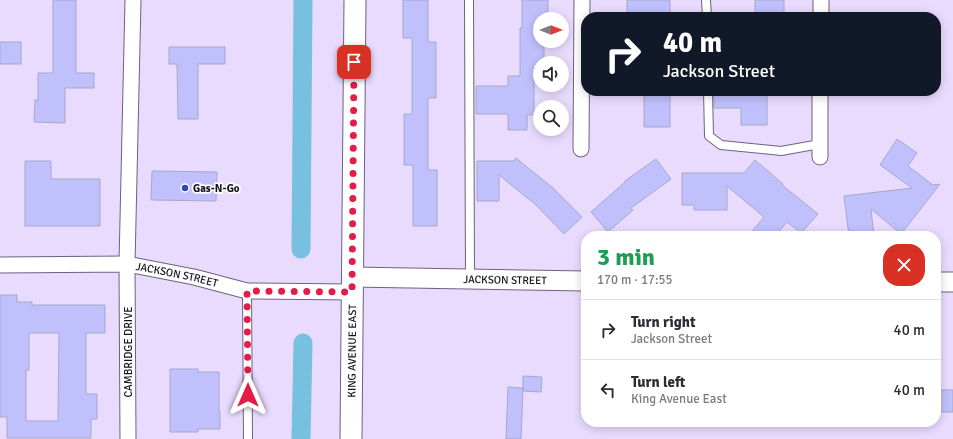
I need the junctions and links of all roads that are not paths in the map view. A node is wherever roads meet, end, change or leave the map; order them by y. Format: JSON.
{"nodes":[{"id":1,"x":133,"y":0,"type":"edge"},
{"id":2,"x":355,"y":0,"type":"edge"},
{"id":3,"x":469,"y":0,"type":"edge"},
{"id":4,"x":582,"y":0,"type":"edge"},
{"id":5,"x":706,"y":0,"type":"edge"},
{"id":6,"x":820,"y":0,"type":"edge"},
{"id":7,"x":582,"y":12,"type":"edge"},
{"id":8,"x":707,"y":12,"type":"edge"},
{"id":9,"x":820,"y":12,"type":"edge"},
{"id":10,"x":581,"y":74,"type":"edge"},
{"id":11,"x":708,"y":96,"type":"edge"},
{"id":12,"x":820,"y":96,"type":"edge"},
{"id":13,"x":580,"y":149,"type":"dead end"},
{"id":14,"x":820,"y":150,"type":"joint"},
{"id":15,"x":127,"y":264,"type":"junction"},
{"id":16,"x":0,"y":265,"type":"edge"},
{"id":17,"x":470,"y":279,"type":"junction"},
{"id":18,"x":581,"y":281,"type":"edge"},
{"id":19,"x":941,"y":282,"type":"edge"},
{"id":20,"x":953,"y":282,"type":"edge"},
{"id":21,"x":352,"y":285,"type":"junction"},
{"id":22,"x":247,"y":291,"type":"junction"},
{"id":23,"x":128,"y":439,"type":"edge"},
{"id":24,"x":248,"y":439,"type":"edge"},
{"id":25,"x":351,"y":439,"type":"edge"}],
"edges":[{"from":1,"to":15,"type":"street","name":"CAMBRIDGE DRIVE"},
{"from":2,"to":21,"type":"main road","name":"KING AVENUE EAST"},
{"from":3,"to":17,"type":"lane"},
{"from":4,"to":7,"type":"street"},
{"from":5,"to":8,"type":"lane"},
{"from":6,"to":9,"type":"street"},
{"from":10,"to":13,"type":"street"},
{"from":11,"to":14,"type":"lane"},
{"from":12,"to":14,"type":"street"},
{"from":15,"to":16,"type":"street","name":"JACKSON STREET"},
{"from":15,"to":22,"type":"street","name":"JACKSON STREET"},
{"from":15,"to":23,"type":"street","name":"CAMBRIDGE DRIVE"},
{"from":17,"to":18,"type":"street","name":"JACKSON STREET"},
{"from":17,"to":21,"type":"street","name":"JACKSON STREET"},
{"from":19,"to":20,"type":"street"},
{"from":21,"to":22,"type":"street","name":"JACKSON STREET"},
{"from":21,"to":25,"type":"main road","name":"KING AVENUE EAST"},
{"from":22,"to":24,"type":"lane"}]}
